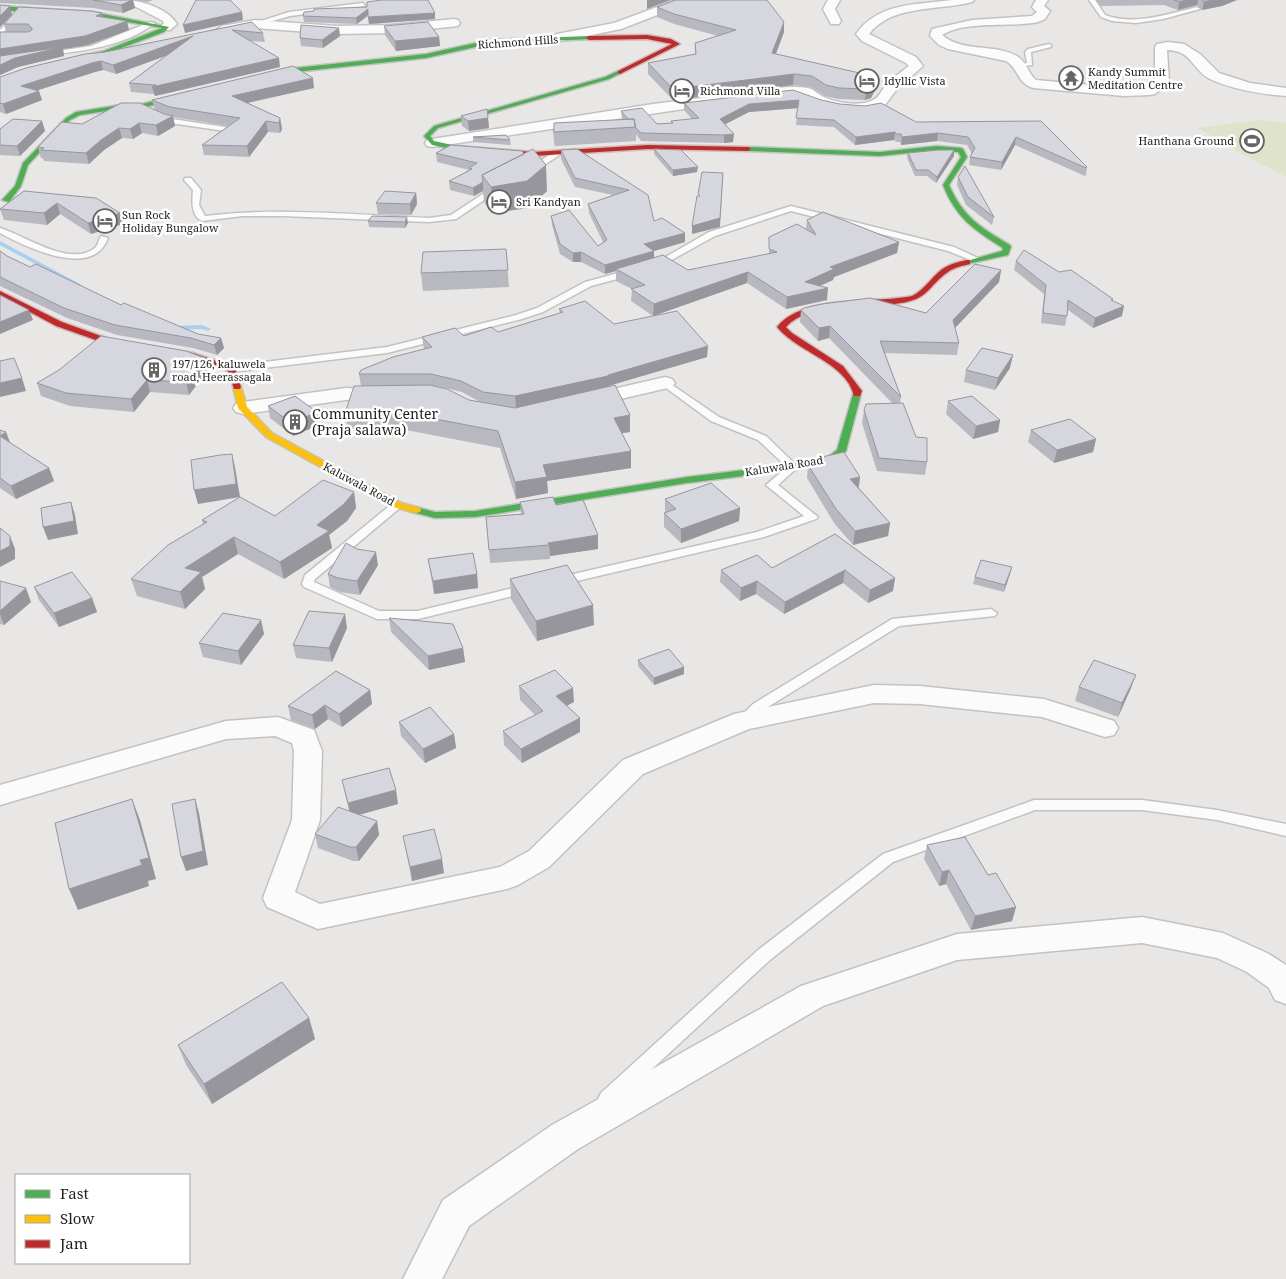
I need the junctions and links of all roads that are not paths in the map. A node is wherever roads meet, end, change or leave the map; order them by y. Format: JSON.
{"nodes":[{"id":1,"x":129,"y":0,"type":"edge"},
{"id":2,"x":687,"y":0,"type":"edge"},
{"id":3,"x":834,"y":0,"type":"edge"},
{"id":4,"x":968,"y":0,"type":"edge"},
{"id":5,"x":1042,"y":0,"type":"edge"},
{"id":6,"x":1092,"y":0,"type":"edge"},
{"id":7,"x":363,"y":5,"type":"edge"},
{"id":8,"x":0,"y":8,"type":"edge"},
{"id":9,"x":1197,"y":9,"type":"dead end"},
{"id":10,"x":20,"y":11,"type":"junction"},
{"id":11,"x":835,"y":21,"type":"dead end"},
{"id":12,"x":152,"y":23,"type":"junction"},
{"id":13,"x":454,"y":23,"type":"dead end"},
{"id":14,"x":255,"y":24,"type":"junction"},
{"id":15,"x":166,"y":27,"type":"junction"},
{"id":16,"x":214,"y":32,"type":"edge"},
{"id":17,"x":0,"y":36,"type":"edge"},
{"id":18,"x":10,"y":37,"type":"edge"},
{"id":19,"x":557,"y":38,"type":"junction"},
{"id":20,"x":172,"y":40,"type":"edge"},
{"id":21,"x":1049,"y":46,"type":"dead end"},
{"id":22,"x":38,"y":54,"type":"edge"},
{"id":23,"x":85,"y":57,"type":"junction"},
{"id":24,"x":1020,"y":66,"type":"junction"},
{"id":25,"x":248,"y":80,"type":"edge"},
{"id":26,"x":0,"y":82,"type":"edge"},
{"id":27,"x":202,"y":91,"type":"edge"},
{"id":28,"x":1286,"y":92,"type":"edge"},
{"id":29,"x":756,"y":96,"type":"edge"},
{"id":30,"x":728,"y":99,"type":"edge"},
{"id":31,"x":138,"y":106,"type":"junction"},
{"id":32,"x":225,"y":129,"type":"edge"},
{"id":33,"x":432,"y":143,"type":"junction"},
{"id":34,"x":557,"y":154,"type":"junction"},
{"id":35,"x":523,"y":175,"type":"edge"},
{"id":36,"x":6,"y":179,"type":"dead end"},
{"id":37,"x":188,"y":180,"type":"dead end"},
{"id":38,"x":508,"y":183,"type":"edge"},
{"id":39,"x":3,"y":203,"type":"edge"},
{"id":40,"x":0,"y":230,"type":"edge"},
{"id":41,"x":104,"y":238,"type":"dead end"},
{"id":42,"x":976,"y":259,"type":"junction"},
{"id":43,"x":0,"y":293,"type":"edge"},
{"id":44,"x":232,"y":369,"type":"junction"},
{"id":45,"x":665,"y":383,"type":"joint"},
{"id":46,"x":403,"y":394,"type":"edge"},
{"id":47,"x":572,"y":404,"type":"edge"},
{"id":48,"x":243,"y":408,"type":"junction"},
{"id":49,"x":793,"y":467,"type":"junction"},
{"id":50,"x":397,"y":505,"type":"junction"},
{"id":51,"x":991,"y":613,"type":"dead end"},
{"id":52,"x":743,"y":721,"type":"junction"},
{"id":53,"x":1105,"y":728,"type":"dead end"},
{"id":54,"x":0,"y":795,"type":"edge"},
{"id":55,"x":1286,"y":830,"type":"edge"},
{"id":56,"x":1286,"y":990,"type":"edge"},
{"id":57,"x":566,"y":1137,"type":"junction"},
{"id":58,"x":422,"y":1279,"type":"edge"}],
"edges":[{"from":1,"to":15,"type":"street"},
{"from":2,"to":19,"type":"street"},
{"from":3,"to":11,"type":"street"},
{"from":4,"to":29,"type":"street"},
{"from":5,"to":24,"type":"street"},
{"from":6,"to":9,"type":"lane"},
{"from":7,"to":14,"type":"lane"},
{"from":8,"to":10,"type":"street"},
{"from":10,"to":12,"type":"street"},
{"from":10,"to":17,"type":"lane"},
{"from":12,"to":15,"type":"street"},
{"from":12,"to":22,"type":"lane"},
{"from":13,"to":14,"type":"street"},
{"from":14,"to":16,"type":"street"},
{"from":15,"to":23,"type":"street"},
{"from":17,"to":18,"type":"lane"},
{"from":19,"to":25,"type":"street","name":"Richmond Hills"},
{"from":19,"to":33,"type":"street","name":"Richmond Hills"},
{"from":20,"to":23,"type":"street"},
{"from":21,"to":24,"type":"lane"},
{"from":23,"to":26,"type":"street"},
{"from":24,"to":28,"type":"street"},
{"from":27,"to":31,"type":"street"},
{"from":30,"to":33,"type":"street"},
{"from":31,"to":32,"type":"lane"},
{"from":31,"to":39,"type":"street"},
{"from":33,"to":34,"type":"street"},
{"from":34,"to":35,"type":"lane"},
{"from":34,"to":42,"type":"street","name":"Kaluwala Road"},
{"from":36,"to":39,"type":"street"},
{"from":37,"to":38,"type":"lane"},
{"from":40,"to":41,"type":"lane"},
{"from":42,"to":44,"type":"lane"},
{"from":42,"to":49,"type":"street","name":"Kaluwala Road"},
{"from":43,"to":44,"type":"street"},
{"from":44,"to":48,"type":"street","name":"Kaluwala Road"},
{"from":45,"to":47,"type":"street"},
{"from":45,"to":49,"type":"lane"},
{"from":46,"to":48,"type":"street"},
{"from":48,"to":50,"type":"street","name":"Kaluwala Road"},
{"from":49,"to":50,"type":"street","name":"Kaluwala Road"},
{"from":49,"to":50,"type":"lane"},
{"from":51,"to":52,"type":"lane"},
{"from":52,"to":53,"type":"street"},
{"from":52,"to":54,"type":"street"},
{"from":55,"to":57,"type":"lane"},
{"from":56,"to":57,"type":"street"},
{"from":57,"to":58,"type":"street"}]}
